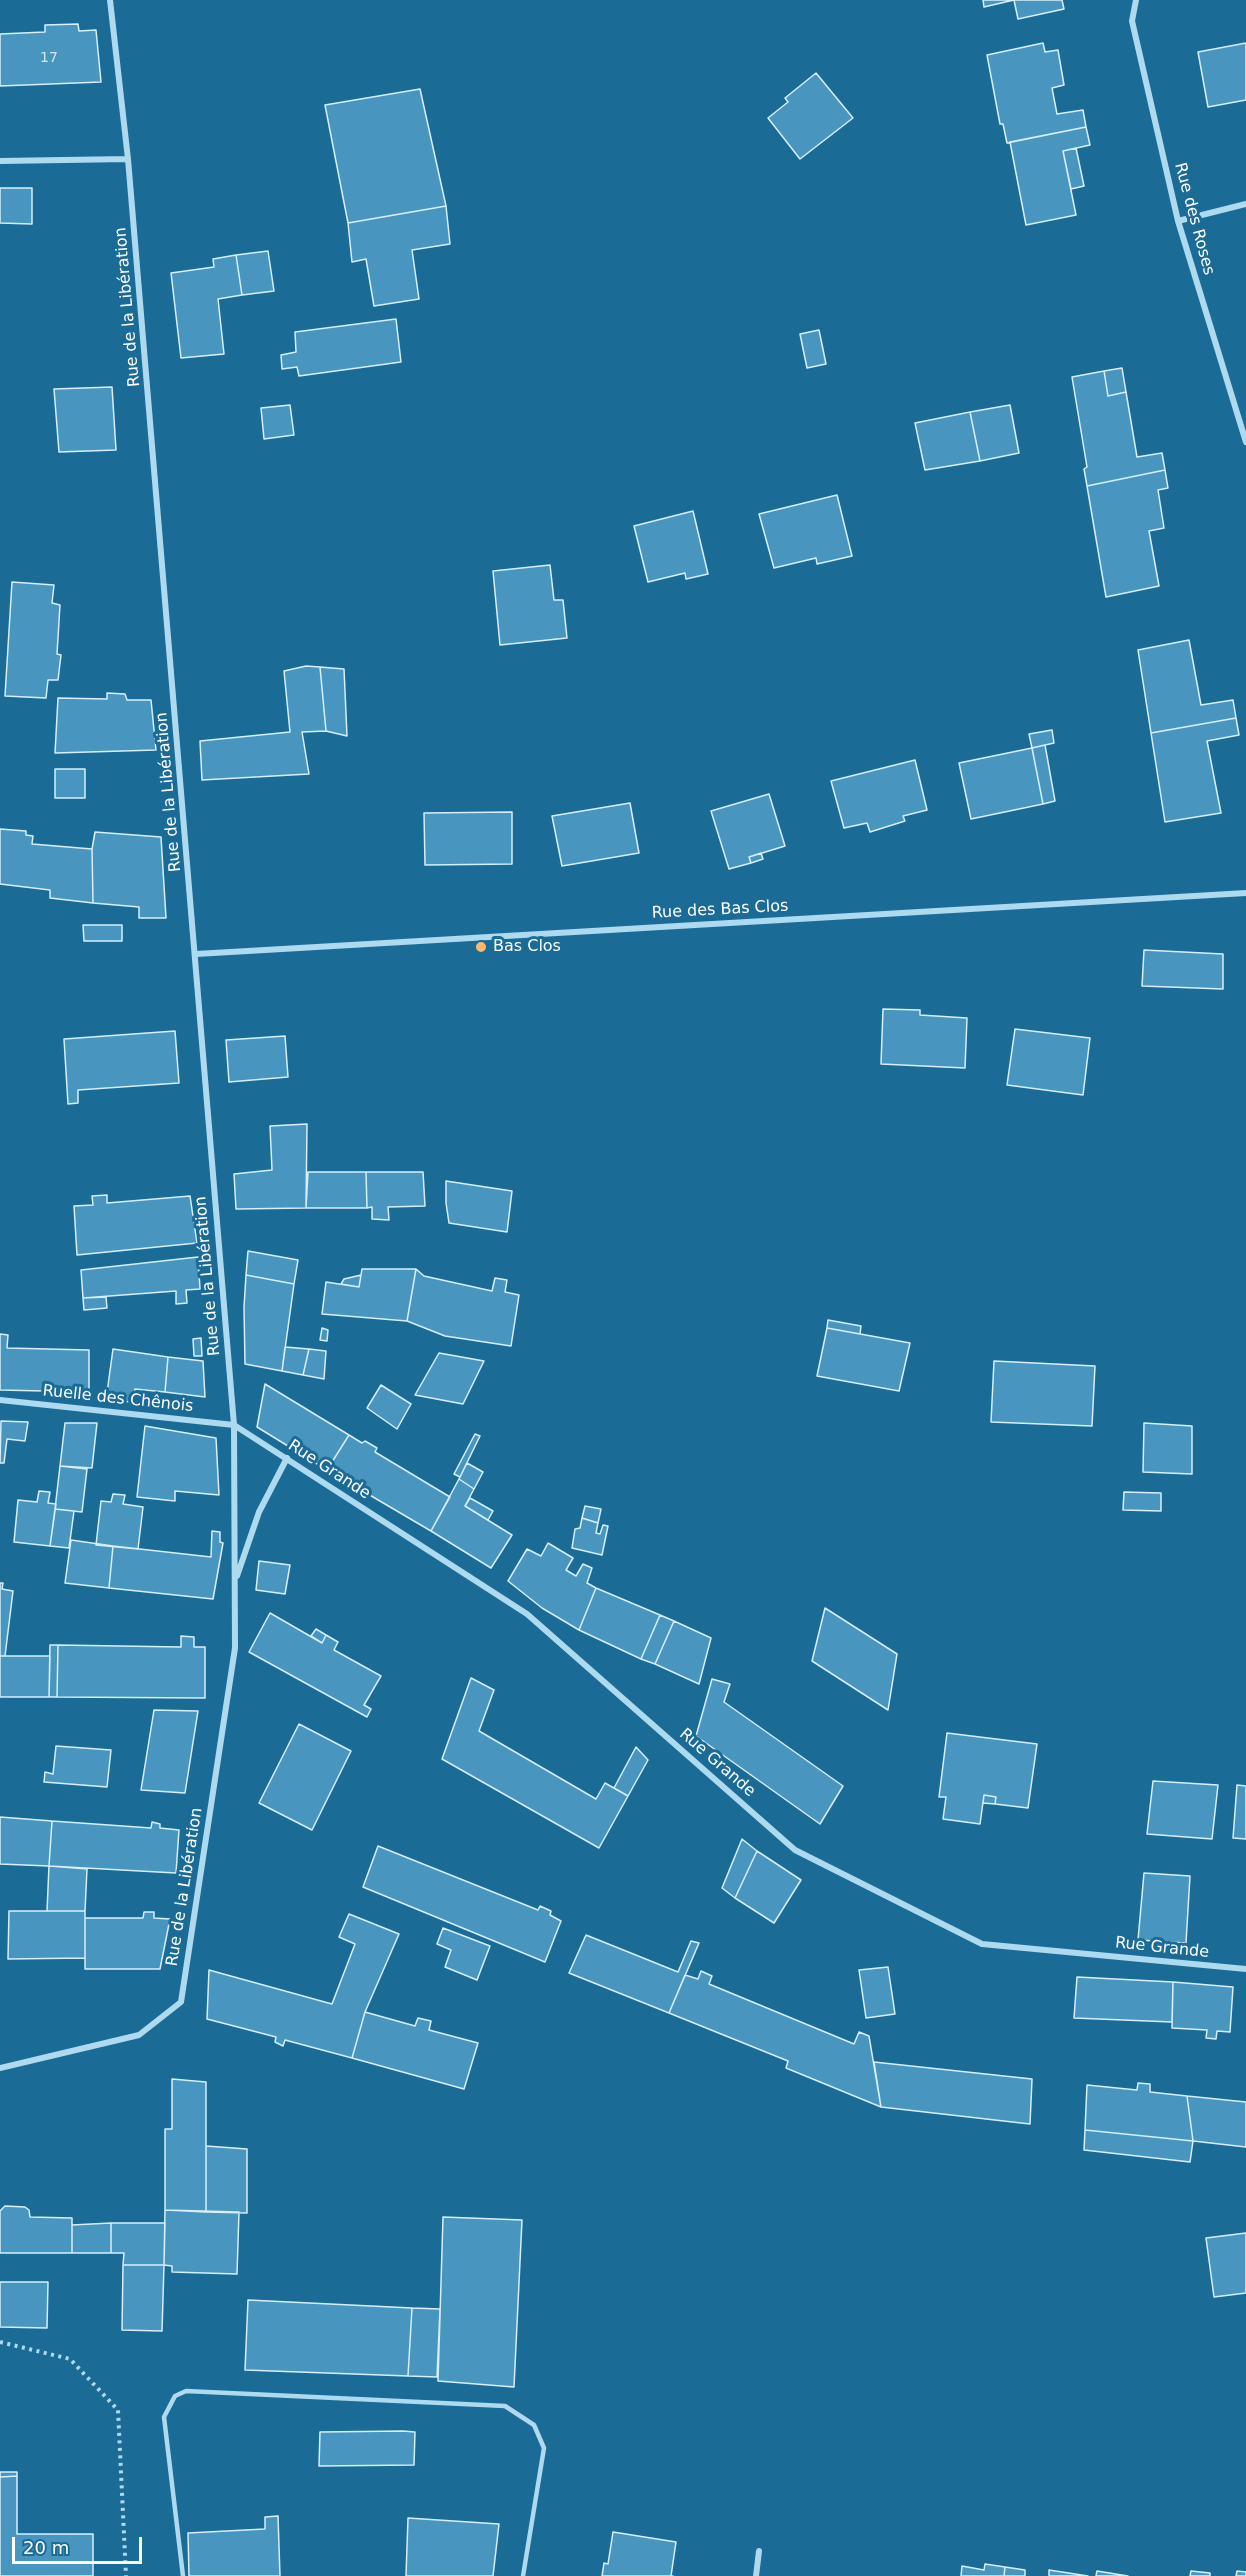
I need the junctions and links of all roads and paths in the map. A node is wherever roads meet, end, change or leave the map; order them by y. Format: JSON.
{"nodes":[{"id":1,"x":110,"y":0,"type":"edge"},
{"id":2,"x":1136,"y":0,"type":"edge"},
{"id":3,"x":128,"y":159,"type":"junction"},
{"id":4,"x":0,"y":161,"type":"edge"},
{"id":5,"x":1246,"y":204,"type":"edge"},
{"id":6,"x":1178,"y":221,"type":"junction"},
{"id":7,"x":1246,"y":442,"type":"edge"},
{"id":8,"x":1246,"y":893,"type":"edge"},
{"id":9,"x":196,"y":954,"type":"junction"},
{"id":10,"x":0,"y":1400,"type":"edge"},
{"id":11,"x":234,"y":1425,"type":"junction"},
{"id":12,"x":287,"y":1458,"type":"junction"},
{"id":13,"x":235,"y":1582,"type":"junction"},
{"id":14,"x":1246,"y":1969,"type":"edge"},
{"id":15,"x":0,"y":2068,"type":"edge"},
{"id":16,"x":0,"y":2342,"type":"edge"},
{"id":17,"x":759,"y":2551,"type":"dead end"},
{"id":18,"x":126,"y":2576,"type":"edge"},
{"id":19,"x":183,"y":2576,"type":"edge"},
{"id":20,"x":523,"y":2576,"type":"edge"},
{"id":21,"x":756,"y":2576,"type":"edge"}],
"edges":[{"from":1,"to":3,"type":"street","name":"Rue de la Libération"},
{"from":2,"to":6,"type":"street","name":"Rue des Roses"},
{"from":3,"to":4,"type":"street"},
{"from":3,"to":9,"type":"street","name":"Rue de la Libération"},
{"from":5,"to":6,"type":"street"},
{"from":6,"to":7,"type":"street","name":"Rue des Roses"},
{"from":8,"to":9,"type":"street","name":"Rue des Bas Clos"},
{"from":9,"to":11,"type":"street","name":"Rue de la Libération"},
{"from":10,"to":11,"type":"street","name":"Ruelle des Chênois"},
{"from":11,"to":12,"type":"street","name":"Rue Grande"},
{"from":11,"to":13,"type":"street","name":"Rue de la Libération"},
{"from":12,"to":13,"type":"street","name":"Rue de la Libération"},
{"from":12,"to":14,"type":"street","name":"Rue Grande"},
{"from":13,"to":15,"type":"street","name":"Rue de la Libération"},
{"from":16,"to":18,"type":"path"},
{"from":17,"to":21,"type":"street"},
{"from":19,"to":20,"type":"lane"}]}
